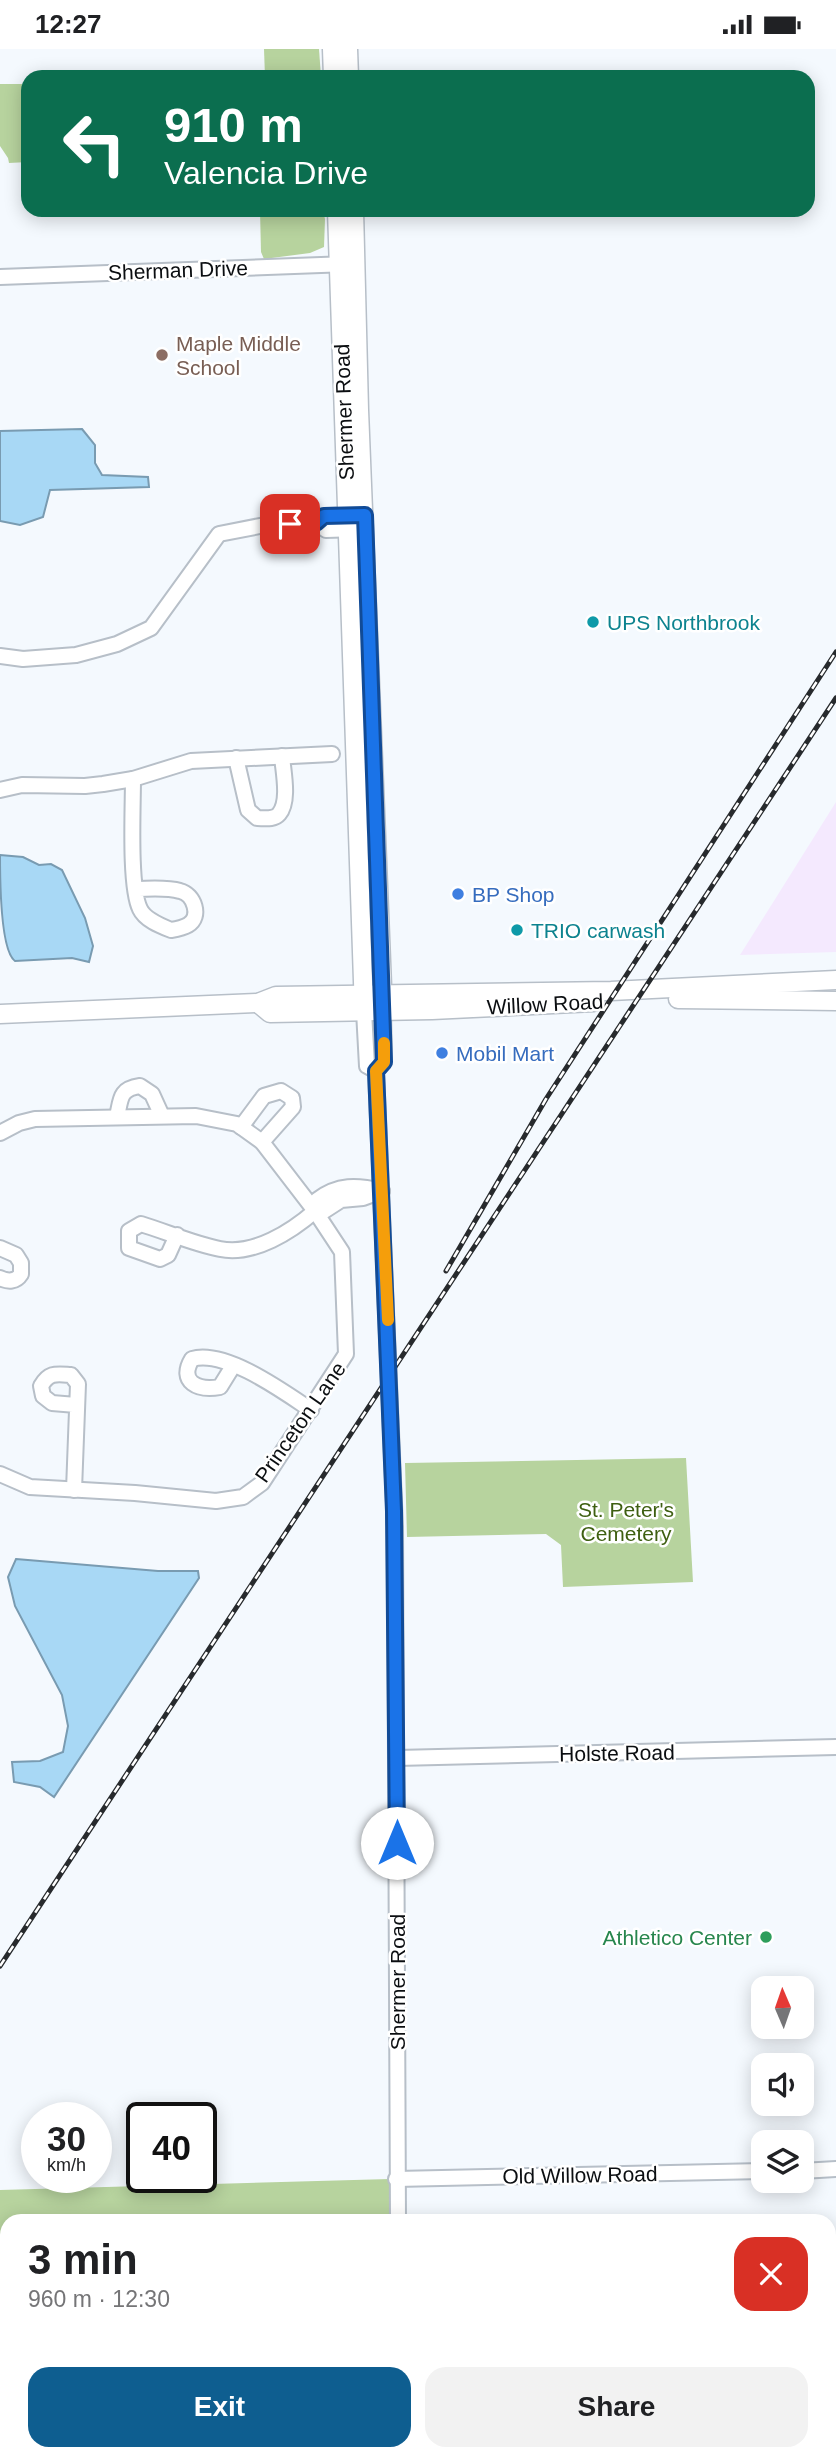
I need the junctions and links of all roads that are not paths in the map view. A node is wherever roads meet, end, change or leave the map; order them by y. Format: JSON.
{"nodes":[{"id":1,"x":332,"y":49,"type":"edge"},
{"id":2,"x":348,"y":49,"type":"edge"},
{"id":3,"x":332,"y":70,"type":"edge"},
{"id":4,"x":349,"y":70,"type":"edge"},
{"id":5,"x":338,"y":217,"type":"edge"},
{"id":6,"x":353,"y":217,"type":"edge"},
{"id":7,"x":347,"y":264,"type":"junction"},
{"id":8,"x":0,"y":277,"type":"edge"},
{"id":9,"x":356,"y":522,"type":"junction"},
{"id":10,"x":0,"y":656,"type":"edge"},
{"id":11,"x":332,"y":754,"type":"dead end"},
{"id":12,"x":282,"y":756,"type":"junction"},
{"id":13,"x":236,"y":758,"type":"junction"},
{"id":14,"x":133,"y":779,"type":"junction"},
{"id":15,"x":0,"y":790,"type":"edge"},
{"id":16,"x":135,"y":888,"type":"dead end"},
{"id":17,"x":836,"y":980,"type":"edge"},
{"id":18,"x":836,"y":1001,"type":"edge"},
{"id":19,"x":383,"y":1002,"type":"junction"},
{"id":20,"x":364,"y":1003,"type":"junction"},
{"id":21,"x":0,"y":1014,"type":"edge"},
{"id":22,"x":376,"y":1071,"type":"junction"},
{"id":23,"x":162,"y":1116,"type":"junction"},
{"id":24,"x":117,"y":1117,"type":"junction"},
{"id":25,"x":241,"y":1127,"type":"junction"},
{"id":26,"x":1,"y":1129,"type":"edge"},
{"id":27,"x":262,"y":1142,"type":"junction"},
{"id":28,"x":382,"y":1191,"type":"junction"},
{"id":29,"x":315,"y":1210,"type":"junction"},
{"id":30,"x":177,"y":1235,"type":"dead end"},
{"id":31,"x":0,"y":1248,"type":"edge"},
{"id":32,"x":0,"y":1278,"type":"edge"},
{"id":33,"x":233,"y":1366,"type":"dead end"},
{"id":34,"x":76,"y":1405,"type":"dead end"},
{"id":35,"x":311,"y":1410,"type":"junction"},
{"id":36,"x":0,"y":1474,"type":"edge"},
{"id":37,"x":74,"y":1490,"type":"junction"},
{"id":38,"x":836,"y":1747,"type":"edge"},
{"id":39,"x":397,"y":1758,"type":"junction"},
{"id":40,"x":836,"y":2169,"type":"edge"},
{"id":41,"x":814,"y":2170,"type":"edge"},
{"id":42,"x":751,"y":2171,"type":"edge"},
{"id":43,"x":396,"y":2179,"type":"junction"},
{"id":44,"x":398,"y":2214,"type":"edge"}],
"edges":[{"from":1,"to":3,"type":"main road"},
{"from":2,"to":4,"type":"main road"},
{"from":5,"to":7,"type":"main road","name":"Shermer Road"},
{"from":6,"to":7,"type":"main road","name":"Shermer Road"},
{"from":7,"to":8,"type":"street","name":"Sherman Drive"},
{"from":7,"to":9,"type":"main road","name":"Shermer Road"},
{"from":9,"to":10,"type":"street"},
{"from":9,"to":19,"type":"main road","name":"Shermer Road"},
{"from":9,"to":20,"type":"main road","name":"Shermer Road"},
{"from":11,"to":12,"type":"street"},
{"from":12,"to":13,"type":"street"},
{"from":12,"to":13,"type":"street"},
{"from":13,"to":14,"type":"street"},
{"from":14,"to":15,"type":"street"},
{"from":14,"to":16,"type":"street"},
{"from":17,"to":19,"type":"main road","name":"Willow Road"},
{"from":18,"to":19,"type":"main road","name":"Willow Road"},
{"from":19,"to":20,"type":"main road","name":"Willow Road"},
{"from":19,"to":22,"type":"street","name":"Shermer Road"},
{"from":20,"to":21,"type":"main road","name":"Willow Road"},
{"from":20,"to":22,"type":"street","name":"Shermer Road"},
{"from":22,"to":28,"type":"street","name":"Shermer Road"},
{"from":23,"to":24,"type":"street","name":"Princeton Lane"},
{"from":23,"to":24,"type":"street"},
{"from":23,"to":25,"type":"street","name":"Princeton Lane"},
{"from":24,"to":26,"type":"street","name":"Princeton Lane"},
{"from":25,"to":27,"type":"street","name":"Princeton Lane"},
{"from":25,"to":27,"type":"street"},
{"from":27,"to":29,"type":"street","name":"Princeton Lane"},
{"from":28,"to":29,"type":"street"},
{"from":28,"to":39,"type":"street","name":"Shermer Road"},
{"from":29,"to":30,"type":"street"},
{"from":29,"to":35,"type":"street","name":"Princeton Lane"},
{"from":31,"to":32,"type":"street"},
{"from":33,"to":35,"type":"street"},
{"from":34,"to":37,"type":"street"},
{"from":35,"to":37,"type":"street","name":"Princeton Lane"},
{"from":36,"to":37,"type":"street","name":"Princeton Lane"},
{"from":38,"to":39,"type":"street","name":"Holste Road"},
{"from":39,"to":43,"type":"street","name":"Shermer Road"},
{"from":40,"to":41,"type":"street"},
{"from":42,"to":43,"type":"street","name":"Old Willow Road"},
{"from":43,"to":44,"type":"street","name":"Shermer Road"}]}
